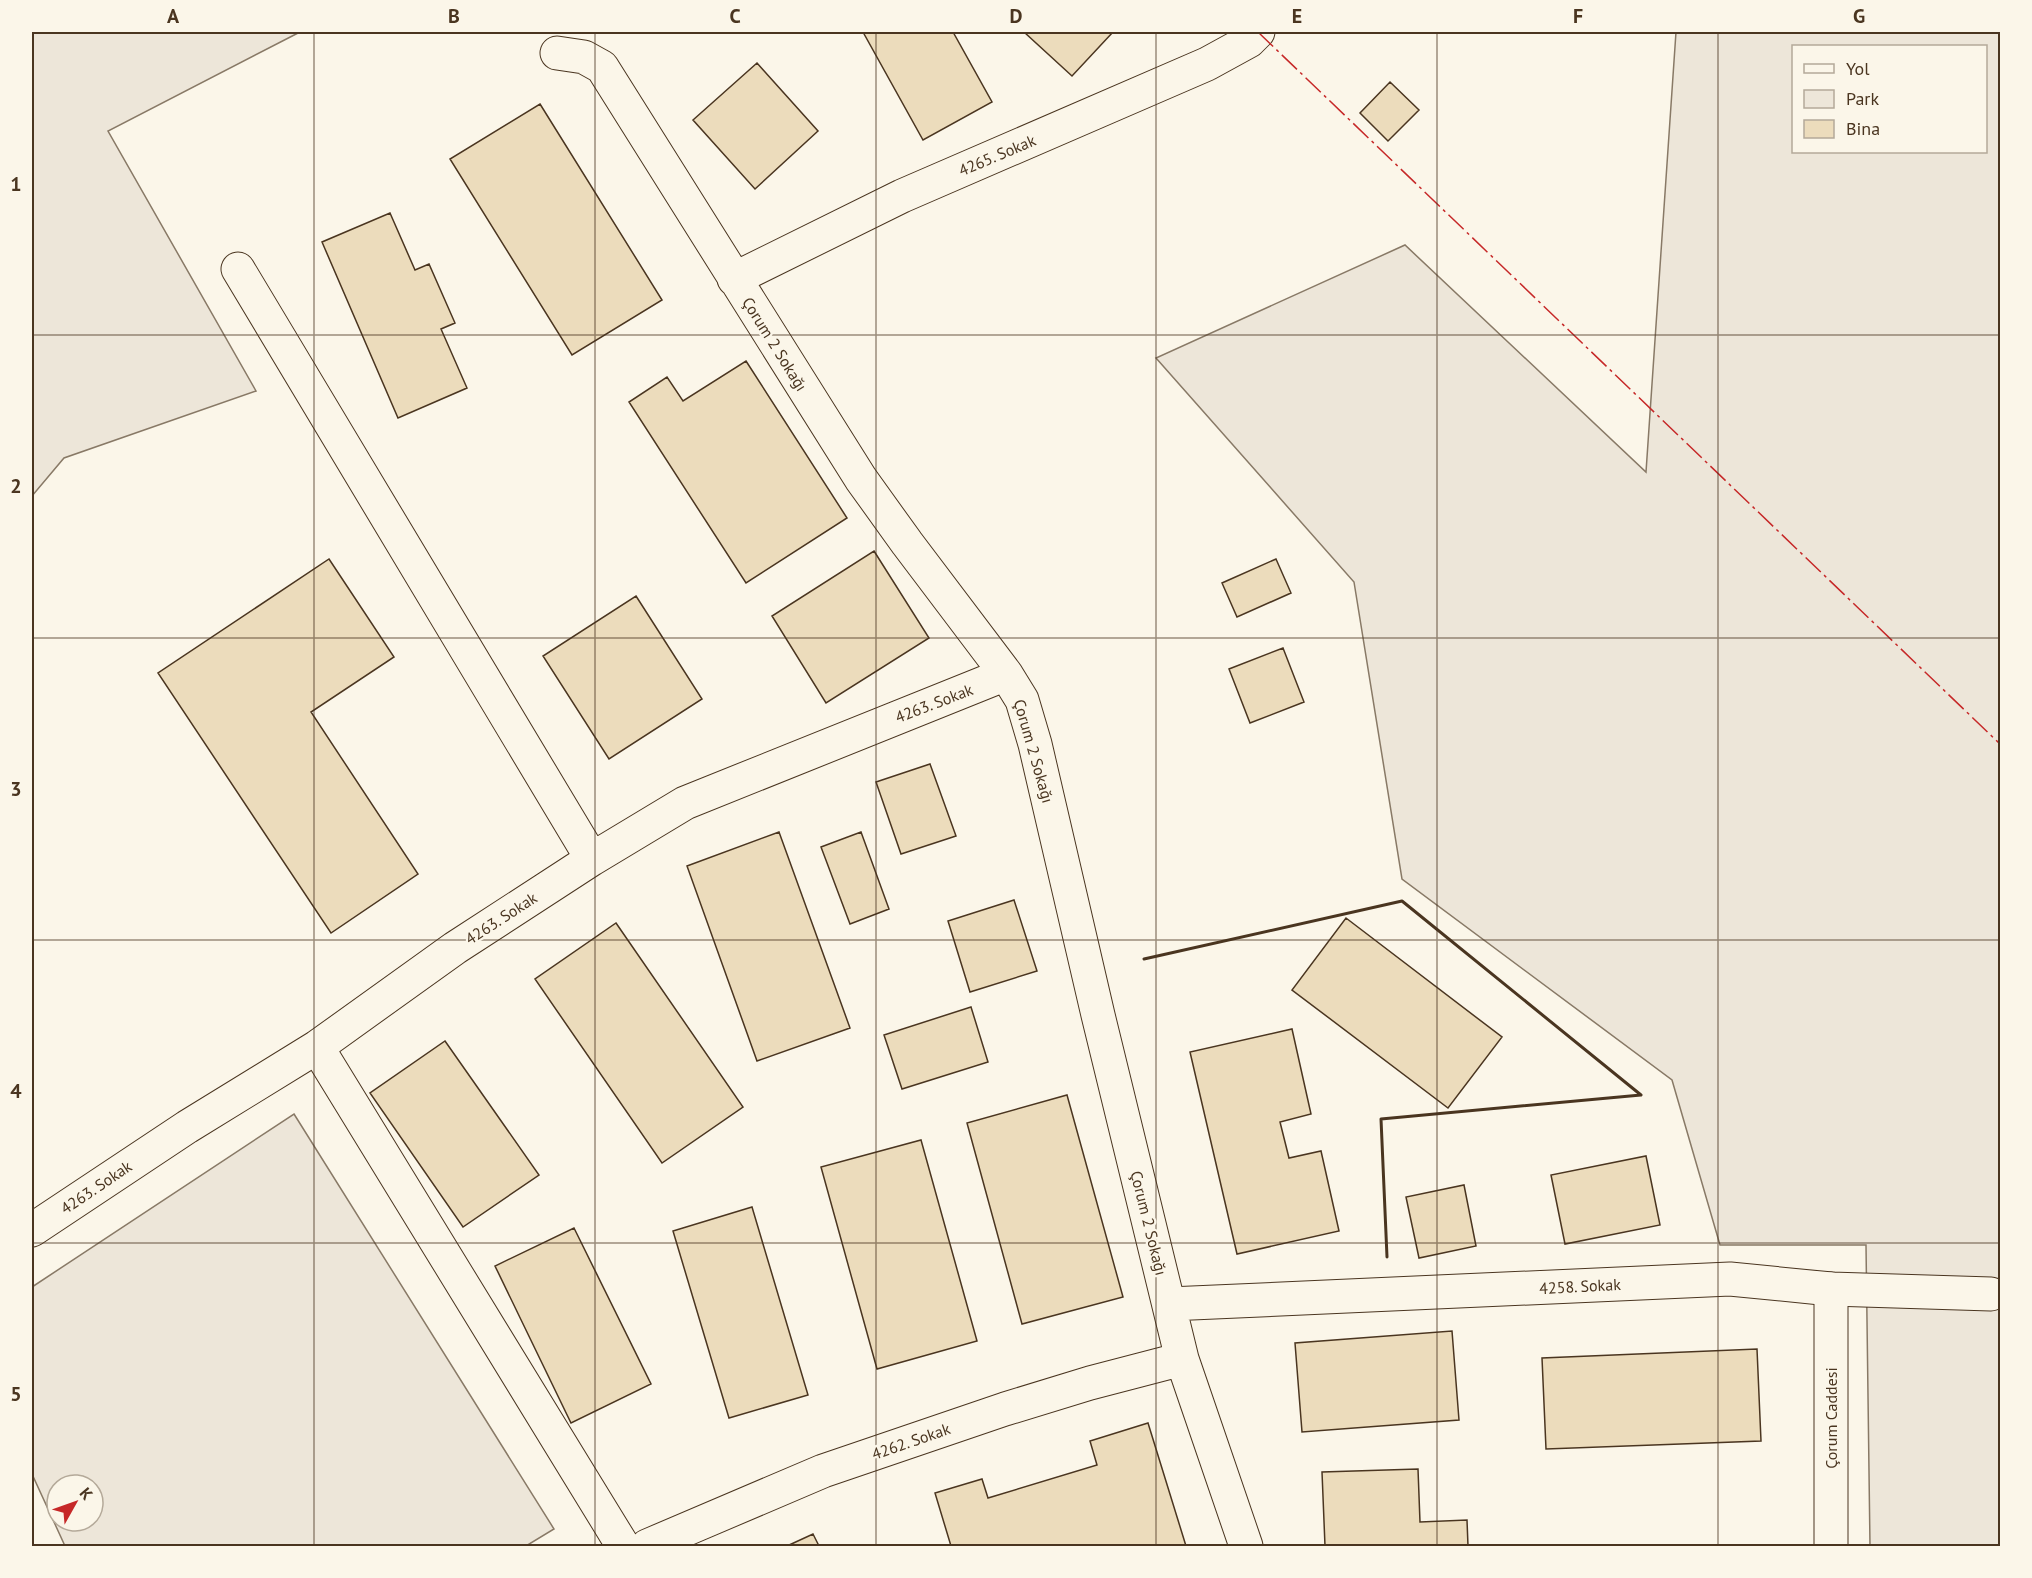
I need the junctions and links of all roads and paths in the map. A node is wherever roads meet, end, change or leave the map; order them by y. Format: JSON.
{"nodes":[{"id":1,"x":1248,"y":35,"type":"edge"},
{"id":2,"x":557,"y":53,"type":"dead end"},
{"id":3,"x":238,"y":269,"type":"dead end"},
{"id":4,"x":734,"y":279,"type":"junction"},
{"id":5,"x":1006,"y":674,"type":"junction"},
{"id":6,"x":592,"y":859,"type":"junction"},
{"id":7,"x":317,"y":1047,"type":"junction"},
{"id":8,"x":32,"y":1230,"type":"edge"},
{"id":9,"x":1831,"y":1289,"type":"junction"},
{"id":10,"x":1991,"y":1294,"type":"dead end"},
{"id":11,"x":1169,"y":1304,"type":"junction"},
{"id":12,"x":1182,"y":1359,"type":"junction"},
{"id":13,"x":623,"y":1546,"type":"edge"},
{"id":14,"x":647,"y":1546,"type":"edge"},
{"id":15,"x":1246,"y":1546,"type":"edge"},
{"id":16,"x":1831,"y":1546,"type":"edge"}],
"edges":[{"from":1,"to":4,"type":"street","name":"4265. Sokak"},
{"from":2,"to":4,"type":"street","name":"Çorum 2 Sokağı"},
{"from":3,"to":6,"type":"street"},
{"from":4,"to":5,"type":"street","name":"Çorum 2 Sokağı"},
{"from":5,"to":6,"type":"street","name":"4263. Sokak"},
{"from":5,"to":11,"type":"street","name":"Çorum 2 Sokağı"},
{"from":6,"to":7,"type":"street","name":"4263. Sokak"},
{"from":7,"to":8,"type":"street","name":"4263. Sokak"},
{"from":7,"to":13,"type":"street"},
{"from":9,"to":10,"type":"street","name":"4258. Sokak"},
{"from":9,"to":11,"type":"street","name":"4258. Sokak"},
{"from":9,"to":16,"type":"street","name":"Çorum Caddesi"},
{"from":11,"to":12,"type":"street","name":"Çorum 2 Sokağı"},
{"from":12,"to":14,"type":"street","name":"4262. Sokak"},
{"from":12,"to":15,"type":"street","name":"Çorum 2 Sokağı"}]}
